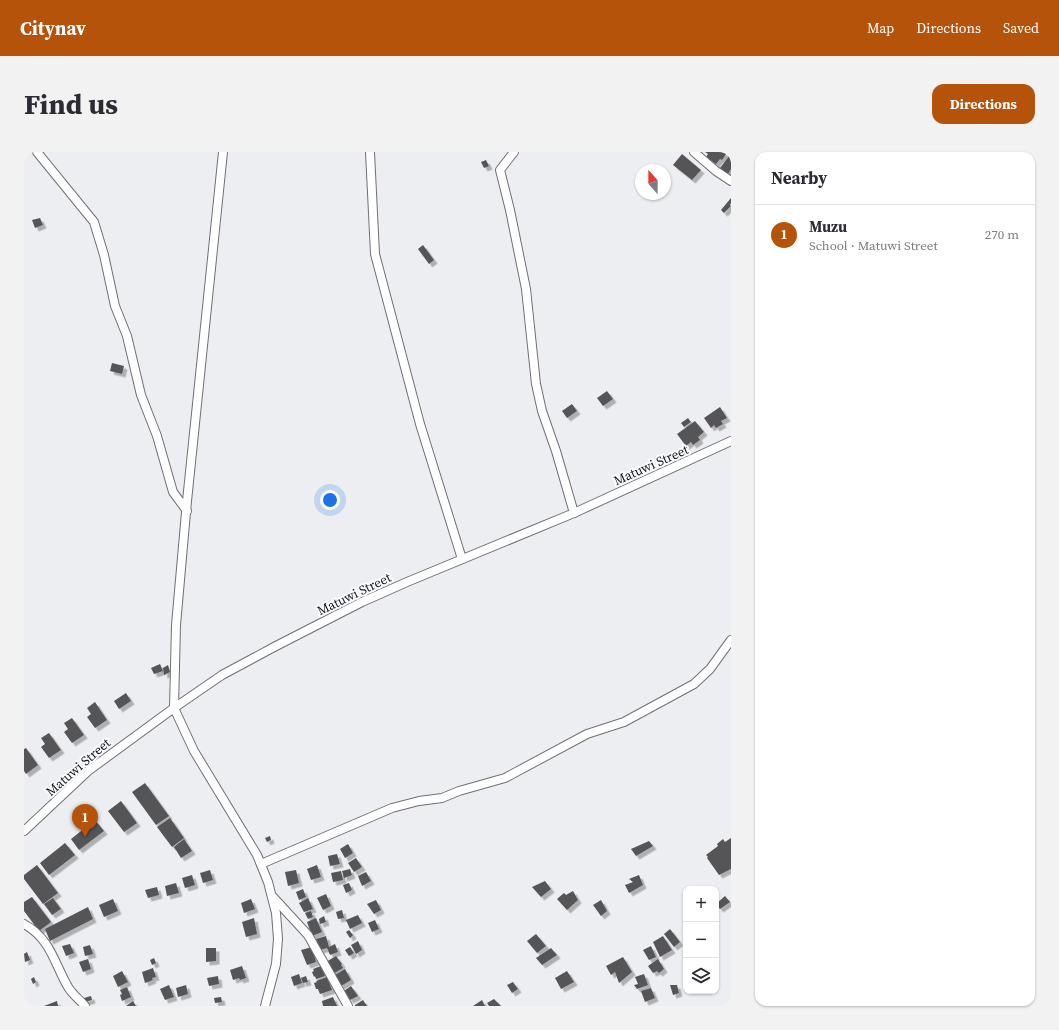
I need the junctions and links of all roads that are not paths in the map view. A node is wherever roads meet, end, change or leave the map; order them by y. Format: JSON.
{"nodes":[{"id":1,"x":37,"y":152,"type":"edge"},
{"id":2,"x":223,"y":152,"type":"edge"},
{"id":3,"x":370,"y":152,"type":"edge"},
{"id":4,"x":514,"y":152,"type":"edge"},
{"id":5,"x":694,"y":152,"type":"edge"},
{"id":6,"x":731,"y":181,"type":"edge"},
{"id":7,"x":731,"y":441,"type":"edge"},
{"id":8,"x":187,"y":511,"type":"junction"},
{"id":9,"x":574,"y":513,"type":"junction"},
{"id":10,"x":462,"y":559,"type":"junction"},
{"id":11,"x":731,"y":640,"type":"edge"},
{"id":12,"x":174,"y":708,"type":"junction"},
{"id":13,"x":24,"y":831,"type":"edge"},
{"id":14,"x":261,"y":864,"type":"junction"},
{"id":15,"x":272,"y":895,"type":"junction"},
{"id":16,"x":24,"y":924,"type":"edge"},
{"id":17,"x":85,"y":1006,"type":"edge"},
{"id":18,"x":265,"y":1006,"type":"edge"},
{"id":19,"x":348,"y":1006,"type":"edge"}],
"edges":[{"from":1,"to":8,"type":"street"},
{"from":2,"to":8,"type":"street"},
{"from":3,"to":10,"type":"street"},
{"from":4,"to":9,"type":"street"},
{"from":5,"to":6,"type":"street"},
{"from":7,"to":9,"type":"street","name":"Matuwi Street"},
{"from":8,"to":12,"type":"street"},
{"from":9,"to":10,"type":"street","name":"Matuwi Street"},
{"from":10,"to":12,"type":"street","name":"Matuwi Street"},
{"from":11,"to":14,"type":"street"},
{"from":12,"to":13,"type":"street","name":"Matuwi Street"},
{"from":12,"to":14,"type":"street"},
{"from":14,"to":15,"type":"street"},
{"from":15,"to":18,"type":"street"},
{"from":15,"to":19,"type":"street"},
{"from":16,"to":17,"type":"street"}]}
